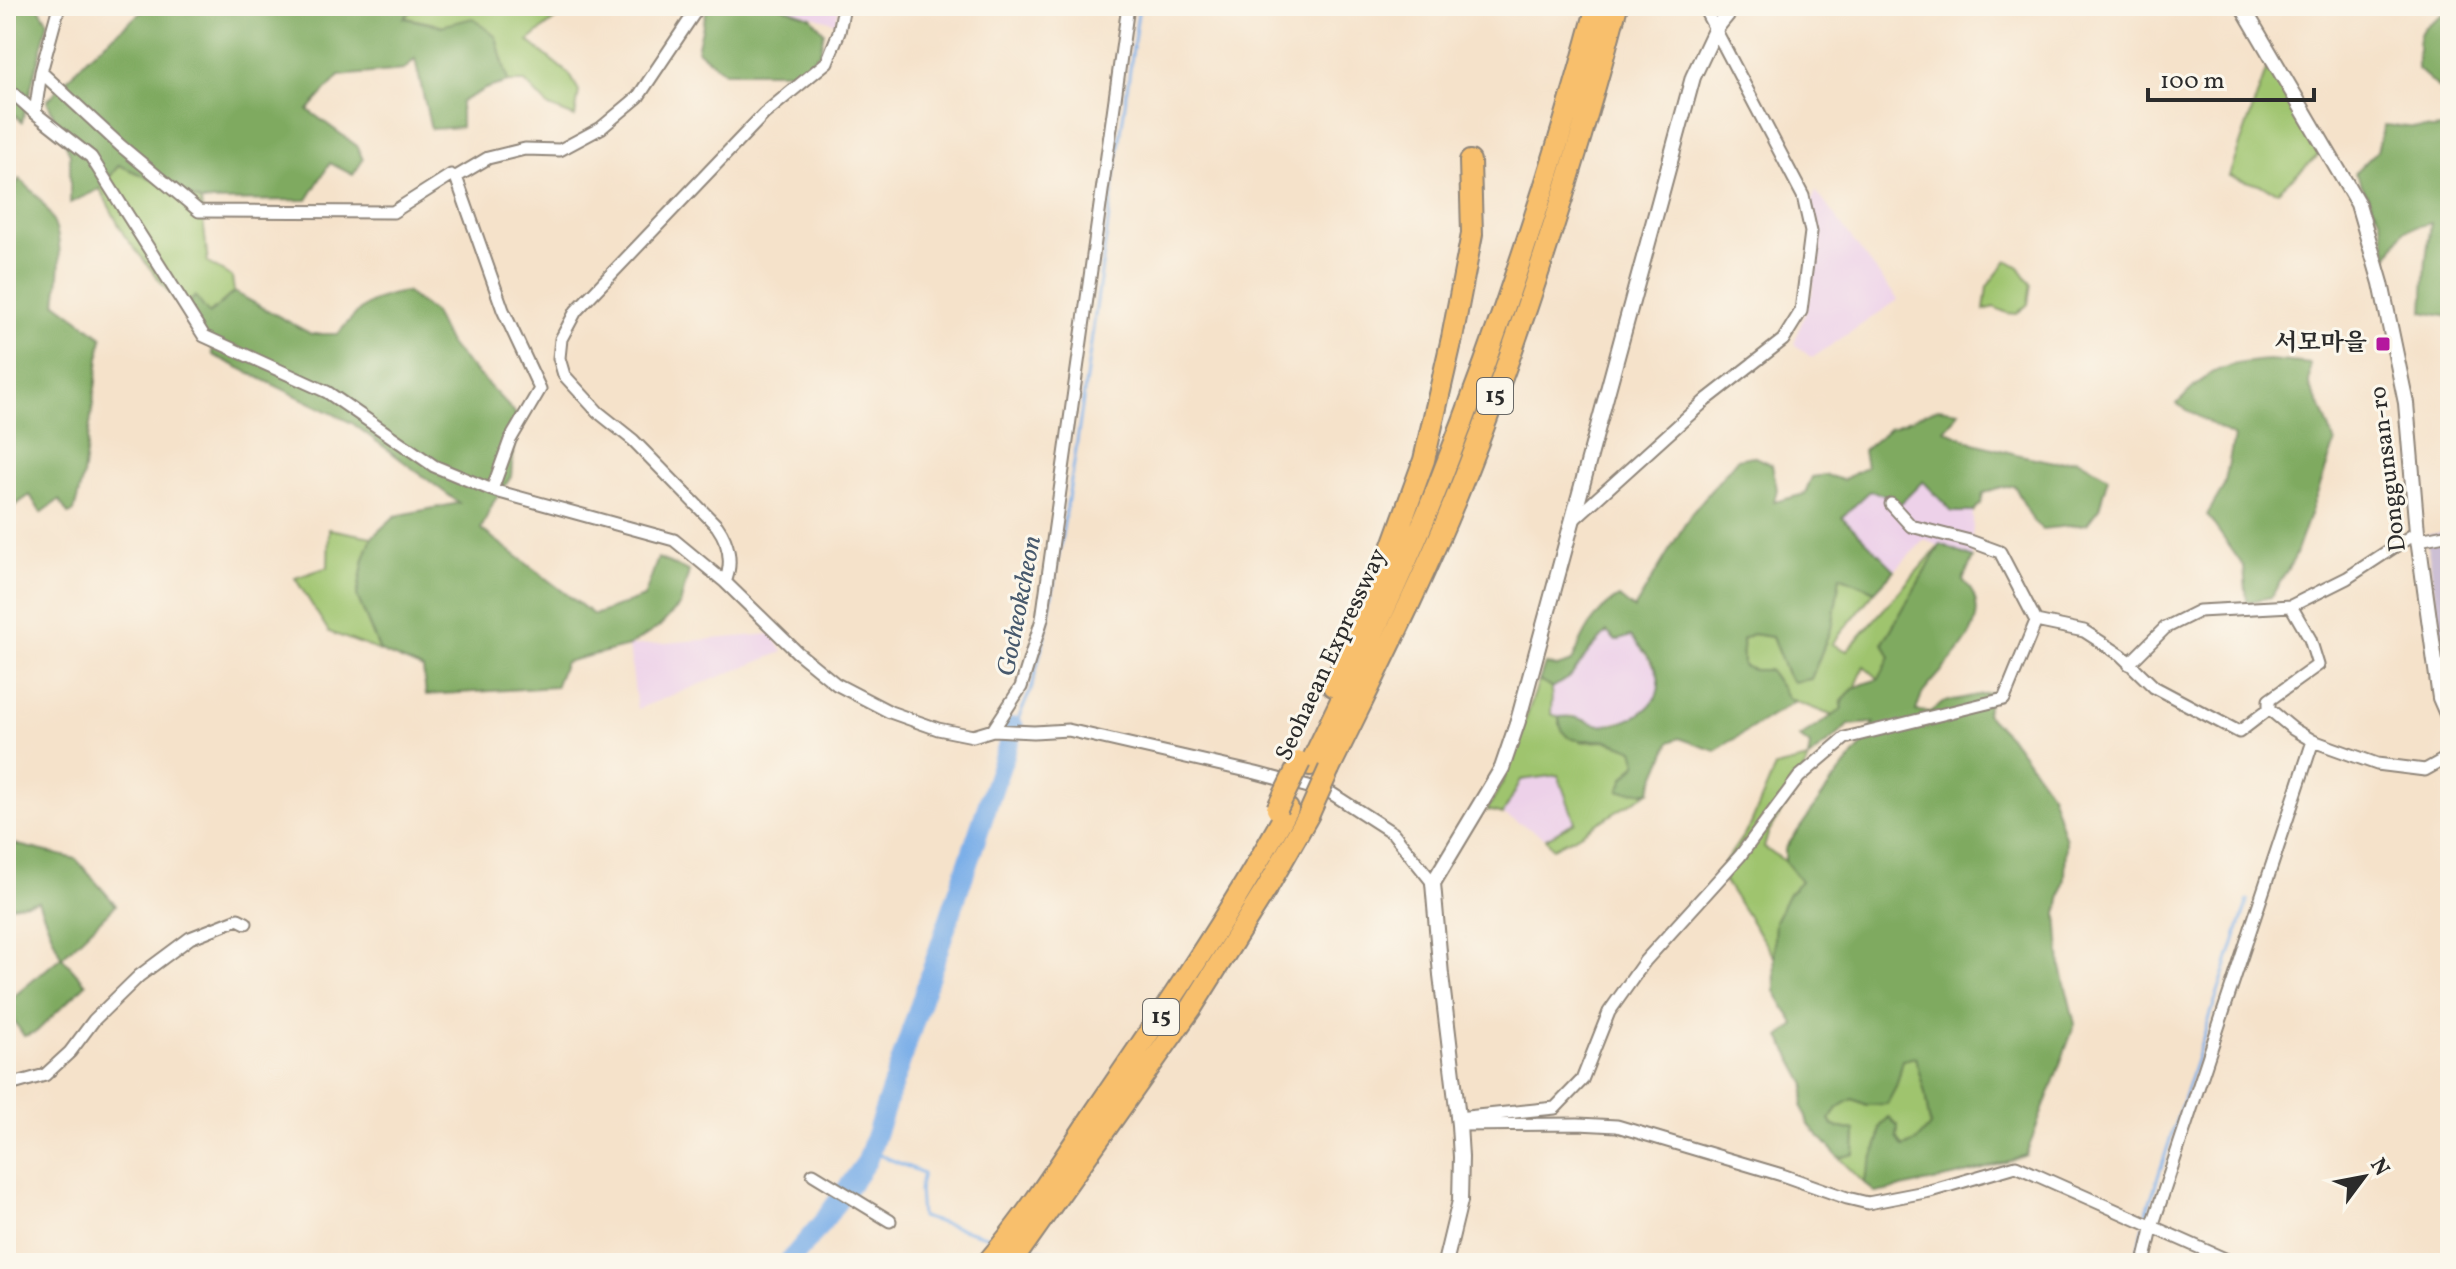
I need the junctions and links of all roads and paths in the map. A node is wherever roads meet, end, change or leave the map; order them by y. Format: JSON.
{"nodes":[{"id":1,"x":59,"y":6,"type":"edge"},
{"id":2,"x":699,"y":6,"type":"edge"},
{"id":3,"x":844,"y":6,"type":"edge"},
{"id":4,"x":1128,"y":6,"type":"edge"},
{"id":5,"x":1597,"y":6,"type":"edge"},
{"id":6,"x":1617,"y":6,"type":"edge"},
{"id":7,"x":1703,"y":6,"type":"edge"},
{"id":8,"x":1734,"y":6,"type":"edge"},
{"id":9,"x":2242,"y":6,"type":"edge"},
{"id":10,"x":1716,"y":28,"type":"junction"},
{"id":11,"x":41,"y":72,"type":"junction"},
{"id":12,"x":6,"y":87,"type":"edge"},
{"id":13,"x":35,"y":113,"type":"junction"},
{"id":14,"x":1470,"y":161,"type":"dead end"},
{"id":15,"x":451,"y":175,"type":"dead end"},
{"id":16,"x":492,"y":490,"type":"junction"},
{"id":17,"x":1891,"y":504,"type":"dead end"},
{"id":18,"x":1572,"y":522,"type":"junction"},
{"id":19,"x":2450,"y":534,"type":"edge"},
{"id":20,"x":2418,"y":536,"type":"junction"},
{"id":21,"x":725,"y":582,"type":"junction"},
{"id":22,"x":2291,"y":606,"type":"junction"},
{"id":23,"x":2036,"y":621,"type":"junction"},
{"id":24,"x":2129,"y":664,"type":"junction"},
{"id":25,"x":2269,"y":709,"type":"junction"},
{"id":26,"x":2450,"y":721,"type":"edge"},
{"id":27,"x":997,"y":730,"type":"junction"},
{"id":28,"x":2313,"y":741,"type":"junction"},
{"id":29,"x":2450,"y":756,"type":"edge"},
{"id":30,"x":1313,"y":766,"type":"junction"},
{"id":31,"x":1433,"y":883,"type":"junction"},
{"id":32,"x":246,"y":923,"type":"dead end"},
{"id":33,"x":6,"y":1086,"type":"edge"},
{"id":34,"x":1458,"y":1122,"type":"junction"},
{"id":35,"x":818,"y":1177,"type":"dead end"},
{"id":36,"x":1033,"y":1218,"type":"junction"},
{"id":37,"x":890,"y":1221,"type":"dead end"},
{"id":38,"x":2150,"y":1221,"type":"junction"},
{"id":39,"x":1003,"y":1258,"type":"edge"},
{"id":40,"x":1445,"y":1263,"type":"edge"},
{"id":41,"x":2144,"y":1263,"type":"edge"},
{"id":42,"x":2234,"y":1263,"type":"edge"}],
"edges":[{"from":1,"to":11,"type":"street"},
{"from":2,"to":16,"type":"street"},
{"from":3,"to":21,"type":"street"},
{"from":4,"to":27,"type":"street"},
{"from":5,"to":30,"type":"highway","name":"Seohaean Expressway","number":"15"},
{"from":6,"to":30,"type":"highway","name":"Seohaean Expressway","number":"15"},
{"from":7,"to":10,"type":"street"},
{"from":8,"to":10,"type":"street"},
{"from":9,"to":20,"type":"street","name":"Donggunsan-ro"},
{"from":10,"to":18,"type":"street"},
{"from":10,"to":18,"type":"street"},
{"from":11,"to":13,"type":"street"},
{"from":11,"to":15,"type":"street"},
{"from":12,"to":13,"type":"street"},
{"from":13,"to":16,"type":"street"},
{"from":14,"to":30,"type":"highway"},
{"from":16,"to":21,"type":"street"},
{"from":17,"to":23,"type":"street"},
{"from":18,"to":31,"type":"street"},
{"from":19,"to":20,"type":"street"},
{"from":20,"to":22,"type":"street"},
{"from":20,"to":26,"type":"street","name":"Donggunsan-ro"},
{"from":21,"to":27,"type":"street"},
{"from":22,"to":24,"type":"street"},
{"from":22,"to":25,"type":"street"},
{"from":23,"to":24,"type":"street"},
{"from":23,"to":34,"type":"street"},
{"from":24,"to":25,"type":"street"},
{"from":25,"to":28,"type":"street"},
{"from":27,"to":31,"type":"street"},
{"from":28,"to":29,"type":"street"},
{"from":28,"to":38,"type":"street"},
{"from":30,"to":36,"type":"highway","name":"Seohaean Expressway","number":"15","bridge":true},
{"from":30,"to":36,"type":"highway","name":"Seohaean Expressway","number":"15","bridge":true},
{"from":31,"to":34,"type":"street"},
{"from":32,"to":33,"type":"street"},
{"from":34,"to":38,"type":"street"},
{"from":34,"to":40,"type":"street"},
{"from":35,"to":37,"type":"street"},
{"from":36,"to":39,"type":"highway","name":"Seohaean Expressway","number":"15"},
{"from":38,"to":41,"type":"street"},
{"from":38,"to":42,"type":"street"}]}
